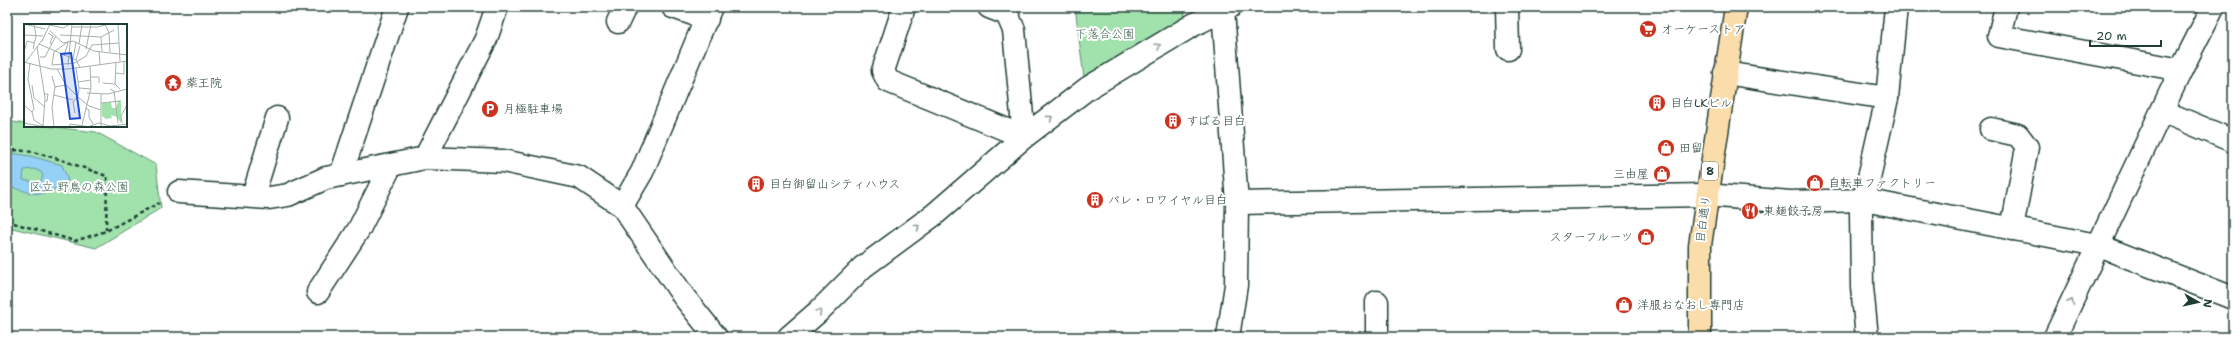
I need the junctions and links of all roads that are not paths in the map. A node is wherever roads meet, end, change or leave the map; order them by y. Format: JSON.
{"nodes":[{"id":1,"x":396,"y":7,"type":"edge"},
{"id":2,"x":497,"y":7,"type":"edge"},
{"id":3,"x":673,"y":7,"type":"edge"},
{"id":4,"x":904,"y":7,"type":"edge"},
{"id":5,"x":989,"y":7,"type":"edge"},
{"id":6,"x":1507,"y":7,"type":"edge"},
{"id":7,"x":1736,"y":7,"type":"edge"},
{"id":8,"x":1896,"y":7,"type":"edge"},
{"id":9,"x":2006,"y":7,"type":"edge"},
{"id":10,"x":2213,"y":7,"type":"edge"},
{"id":11,"x":1227,"y":9,"type":"edge"},
{"id":12,"x":709,"y":13,"type":"edge"},
{"id":13,"x":1193,"y":16,"type":"edge"},
{"id":14,"x":1508,"y":49,"type":"dead end"},
{"id":15,"x":2181,"y":70,"type":"junction"},
{"id":16,"x":1725,"y":72,"type":"junction"},
{"id":17,"x":1887,"y":98,"type":"junction"},
{"id":18,"x":2162,"y":111,"type":"junction"},
{"id":19,"x":277,"y":118,"type":"dead end"},
{"id":20,"x":1992,"y":129,"type":"dead end"},
{"id":21,"x":1024,"y":137,"type":"junction"},
{"id":22,"x":2233,"y":140,"type":"edge"},
{"id":23,"x":425,"y":158,"type":"junction"},
{"id":24,"x":391,"y":165,"type":"junction"},
{"id":25,"x":341,"y":175,"type":"junction"},
{"id":26,"x":179,"y":192,"type":"road end"},
{"id":27,"x":1706,"y":195,"type":"junction"},
{"id":28,"x":253,"y":196,"type":"junction"},
{"id":29,"x":1864,"y":200,"type":"junction"},
{"id":30,"x":1236,"y":203,"type":"junction"},
{"id":31,"x":622,"y":206,"type":"junction"},
{"id":32,"x":2012,"y":229,"type":"junction"},
{"id":33,"x":2097,"y":246,"type":"junction"},
{"id":34,"x":318,"y":292,"type":"dead end"},
{"id":35,"x":2233,"y":298,"type":"edge"},
{"id":36,"x":1377,"y":302,"type":"dead end"},
{"id":37,"x":716,"y":337,"type":"edge"},
{"id":38,"x":789,"y":337,"type":"edge"},
{"id":39,"x":1228,"y":337,"type":"edge"},
{"id":40,"x":1377,"y":337,"type":"edge"},
{"id":41,"x":1700,"y":337,"type":"edge"},
{"id":42,"x":1867,"y":337,"type":"edge"},
{"id":43,"x":2055,"y":337,"type":"edge"}],
"edges":[{"from":1,"to":25,"type":"street"},
{"from":2,"to":23,"type":"street"},
{"from":3,"to":12,"type":"street"},
{"from":4,"to":21,"type":"street"},
{"from":5,"to":21,"type":"street"},
{"from":6,"to":14,"type":"street"},
{"from":7,"to":16,"type":"main road","name":"目白通り","number":"8"},
{"from":8,"to":17,"type":"street"},
{"from":9,"to":15,"type":"street"},
{"from":10,"to":15,"type":"street"},
{"from":11,"to":13,"type":"street"},
{"from":11,"to":30,"type":"street"},
{"from":12,"to":31,"type":"street"},
{"from":21,"to":13,"type":"street","one_way":true},
{"from":15,"to":18,"type":"street"},
{"from":16,"to":17,"type":"street"},
{"from":16,"to":27,"type":"main road","name":"目白通り","number":"8"},
{"from":17,"to":29,"type":"street"},
{"from":18,"to":22,"type":"street"},
{"from":18,"to":33,"type":"street"},
{"from":19,"to":28,"type":"street"},
{"from":20,"to":32,"type":"street"},
{"from":38,"to":21,"type":"street","one_way":true},
{"from":23,"to":24,"type":"street"},
{"from":23,"to":31,"type":"street"},
{"from":24,"to":25,"type":"street"},
{"from":24,"to":34,"type":"street"},
{"from":25,"to":28,"type":"street"},
{"from":26,"to":28,"type":"street"},
{"from":27,"to":29,"type":"street"},
{"from":27,"to":30,"type":"street"},
{"from":27,"to":41,"type":"main road","name":"目白通り","number":"8"},
{"from":29,"to":32,"type":"street"},
{"from":29,"to":42,"type":"street"},
{"from":30,"to":39,"type":"street"},
{"from":31,"to":37,"type":"street"},
{"from":32,"to":33,"type":"street"},
{"from":33,"to":35,"type":"street"},
{"from":43,"to":33,"type":"street","one_way":true},
{"from":36,"to":40,"type":"street"}]}
